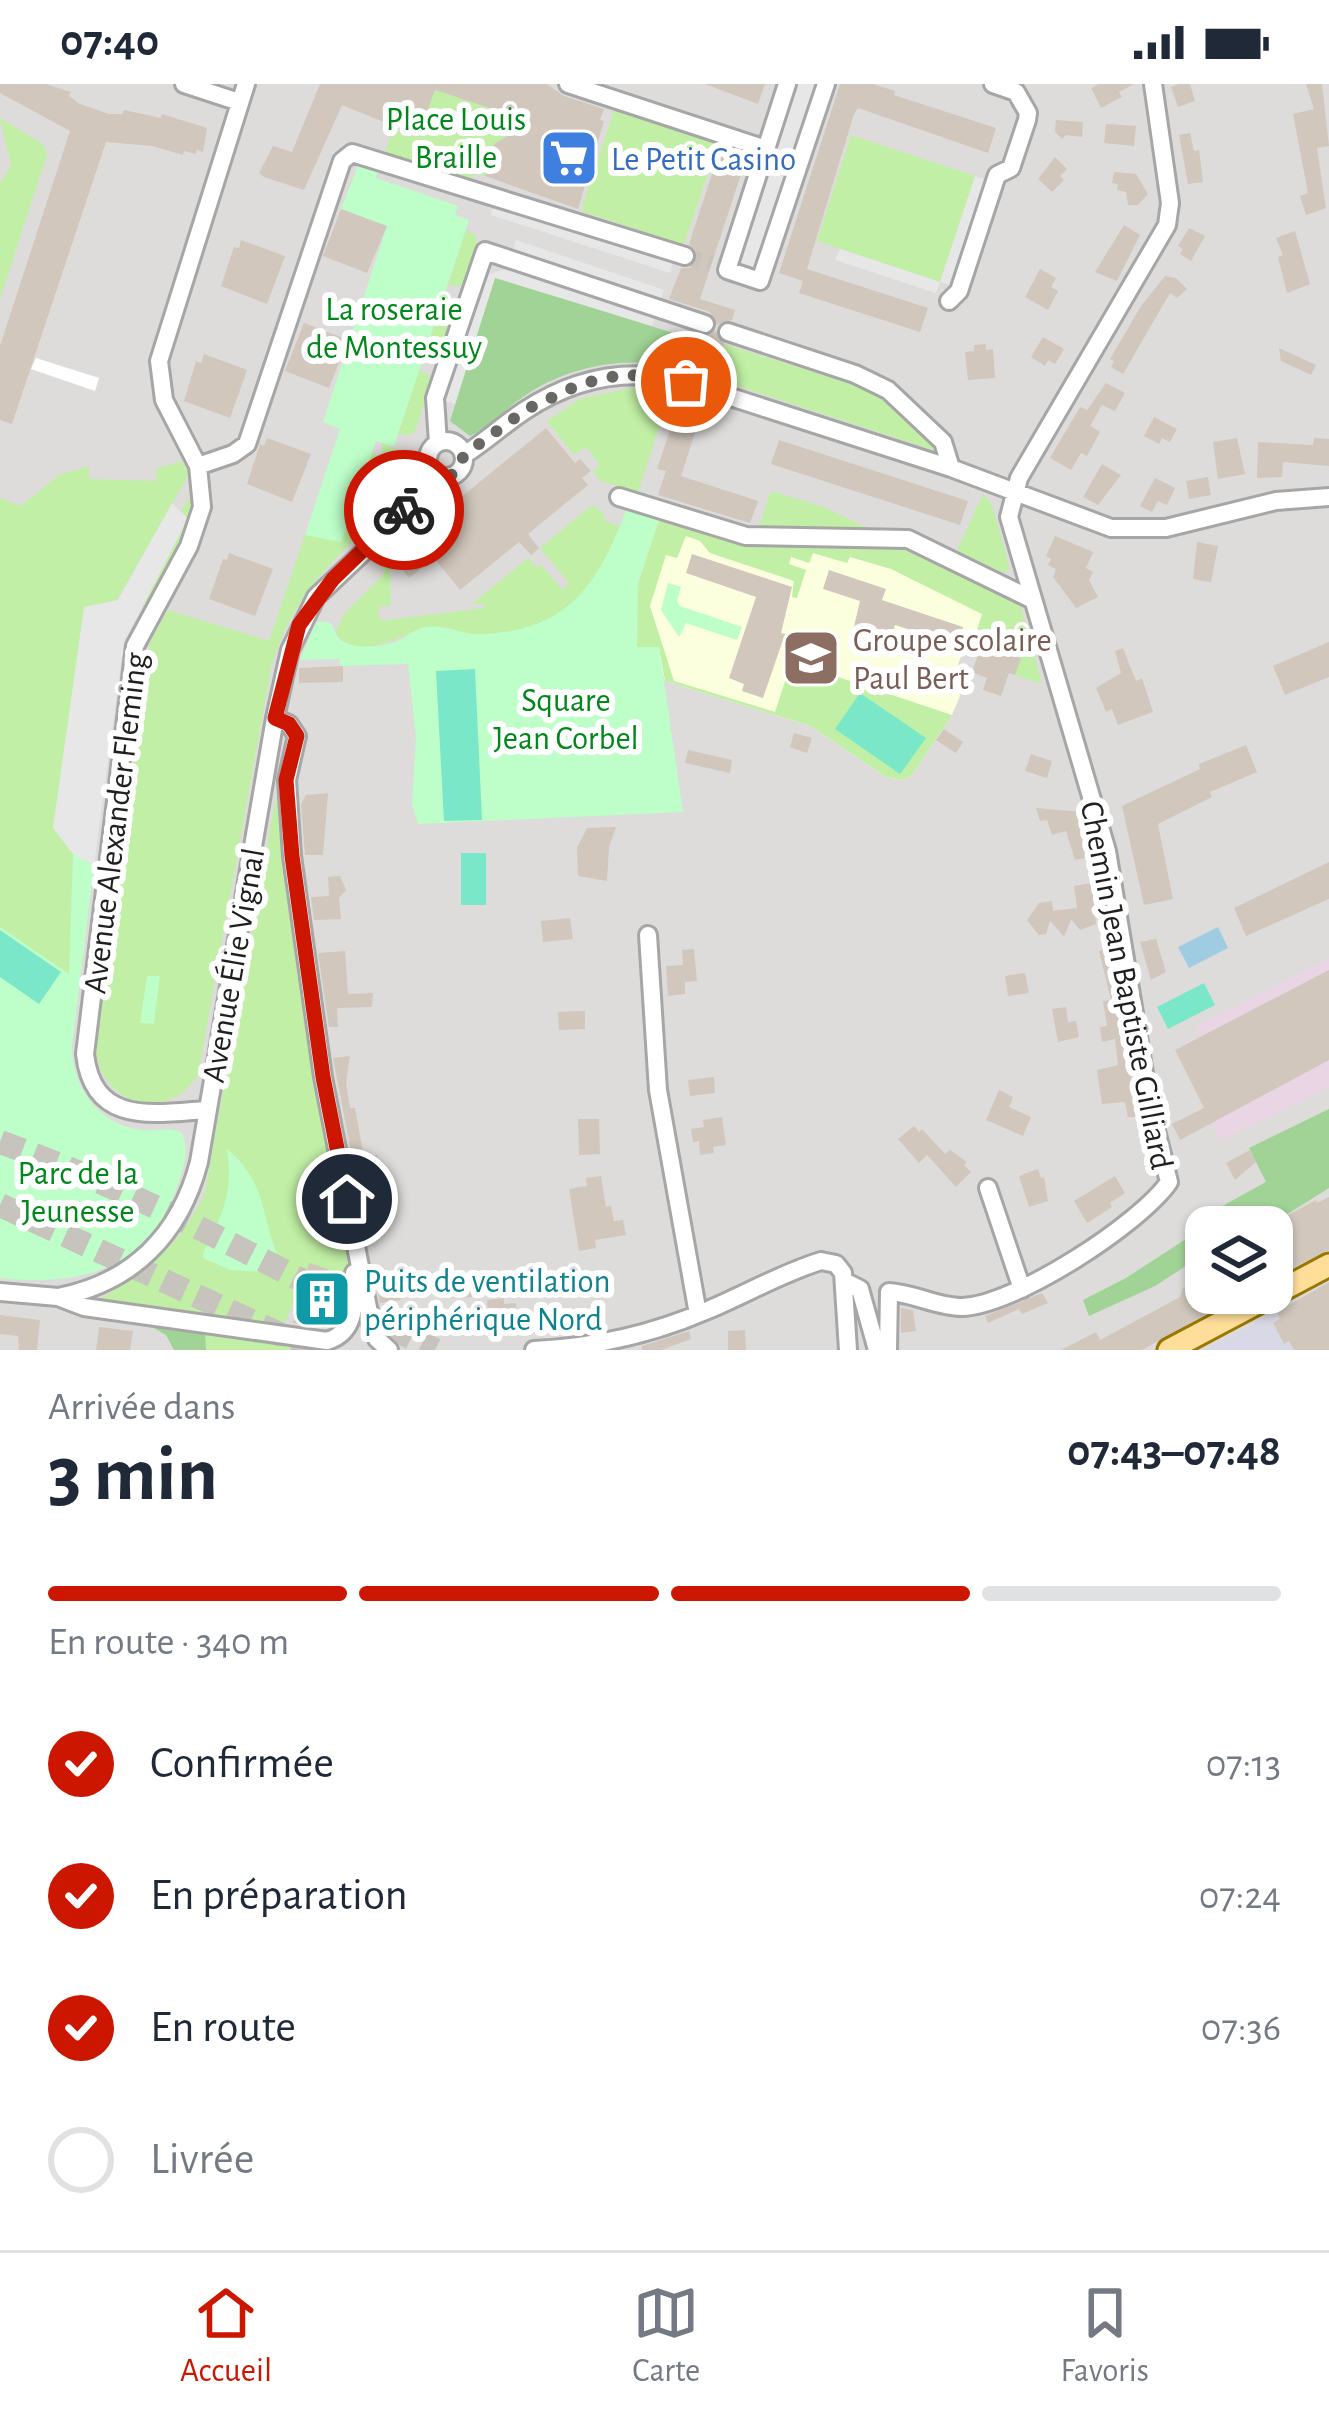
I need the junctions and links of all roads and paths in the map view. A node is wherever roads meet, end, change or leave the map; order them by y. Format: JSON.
{"nodes":[{"id":1,"x":184,"y":84,"type":"edge"},
{"id":2,"x":568,"y":84,"type":"edge"},
{"id":3,"x":787,"y":84,"type":"edge"},
{"id":4,"x":826,"y":84,"type":"edge"},
{"id":5,"x":993,"y":84,"type":"edge"},
{"id":6,"x":1153,"y":84,"type":"edge"},
{"id":7,"x":243,"y":93,"type":"edge"},
{"id":8,"x":766,"y":149,"type":"junction"},
{"id":9,"x":685,"y":256,"type":"tunnel mouth"},
{"id":10,"x":949,"y":301,"type":"dead end"},
{"id":11,"x":705,"y":325,"type":"dead end"},
{"id":12,"x":728,"y":332,"type":"dead end"},
{"id":13,"x":686,"y":382,"type":"dead end"},
{"id":14,"x":710,"y":390,"type":"dead end"},
{"id":15,"x":438,"y":443,"type":"junction"},
{"id":16,"x":464,"y":455,"type":"junction"},
{"id":17,"x":198,"y":466,"type":"junction"},
{"id":18,"x":951,"y":468,"type":"junction"},
{"id":19,"x":444,"y":475,"type":"junction"},
{"id":20,"x":1015,"y":492,"type":"junction"},
{"id":21,"x":619,"y":497,"type":"dead end"},
{"id":22,"x":1329,"y":497,"type":"edge"},
{"id":23,"x":1034,"y":600,"type":"junction"},
{"id":24,"x":275,"y":718,"type":"junction"},
{"id":25,"x":648,"y":935,"type":"dead end"},
{"id":26,"x":205,"y":1111,"type":"junction"},
{"id":27,"x":988,"y":1188,"type":"dead end"},
{"id":28,"x":355,"y":1238,"type":"junction"},
{"id":29,"x":1329,"y":1265,"type":"edge"},
{"id":30,"x":844,"y":1281,"type":"junction"},
{"id":31,"x":1022,"y":1289,"type":"junction"},
{"id":32,"x":0,"y":1292,"type":"edge"},
{"id":33,"x":58,"y":1297,"type":"junction"},
{"id":34,"x":698,"y":1315,"type":"junction"},
{"id":35,"x":579,"y":1349,"type":"edge"},
{"id":36,"x":389,"y":1350,"type":"edge"},
{"id":37,"x":534,"y":1350,"type":"edge"},
{"id":38,"x":848,"y":1350,"type":"edge"},
{"id":39,"x":877,"y":1350,"type":"edge"},
{"id":40,"x":888,"y":1350,"type":"edge"},
{"id":41,"x":1168,"y":1350,"type":"edge"}],
"edges":[{"from":1,"to":7,"type":"street","name":"Avenue Alexander Fleming"},
{"from":2,"to":8,"type":"street"},
{"from":3,"to":8,"type":"street"},
{"from":4,"to":8,"type":"street"},
{"from":5,"to":10,"type":"street"},
{"from":6,"to":20,"type":"street"},
{"from":7,"to":17,"type":"street","name":"Avenue Alexander Fleming"},
{"from":9,"to":17,"type":"street"},
{"from":11,"to":15,"type":"street"},
{"from":12,"to":18,"type":"street"},
{"from":13,"to":16,"type":"street"},
{"from":14,"to":18,"type":"street"},
{"from":15,"to":16,"type":"street"},
{"from":15,"to":19,"type":"street"},
{"from":16,"to":19,"type":"street"},
{"from":17,"to":26,"type":"street","name":"Avenue Alexander Fleming"},
{"from":18,"to":20,"type":"street"},
{"from":19,"to":24,"type":"street","name":"Avenue Élie Vignal"},
{"from":20,"to":22,"type":"street"},
{"from":20,"to":23,"type":"street","name":"Chemin Jean Baptiste Gilliard"},
{"from":21,"to":23,"type":"street"},
{"from":23,"to":31,"type":"street","name":"Chemin Jean Baptiste Gilliard"},
{"from":24,"to":26,"type":"street","name":"Avenue Élie Vignal"},
{"from":24,"to":28,"type":"street"},
{"from":25,"to":34,"type":"street"},
{"from":26,"to":33,"type":"street","name":"Avenue Élie Vignal"},
{"from":27,"to":31,"type":"street"},
{"from":28,"to":33,"type":"street"},
{"from":28,"to":36,"type":"street"},
{"from":29,"to":41,"type":"main road"},
{"from":30,"to":34,"type":"street"},
{"from":30,"to":38,"type":"street"},
{"from":30,"to":39,"type":"street"},
{"from":31,"to":40,"type":"street","name":"Chemin Jean Baptiste Gilliard"},
{"from":32,"to":33,"type":"street"},
{"from":34,"to":35,"type":"street"},
{"from":35,"to":37,"type":"street"}]}
